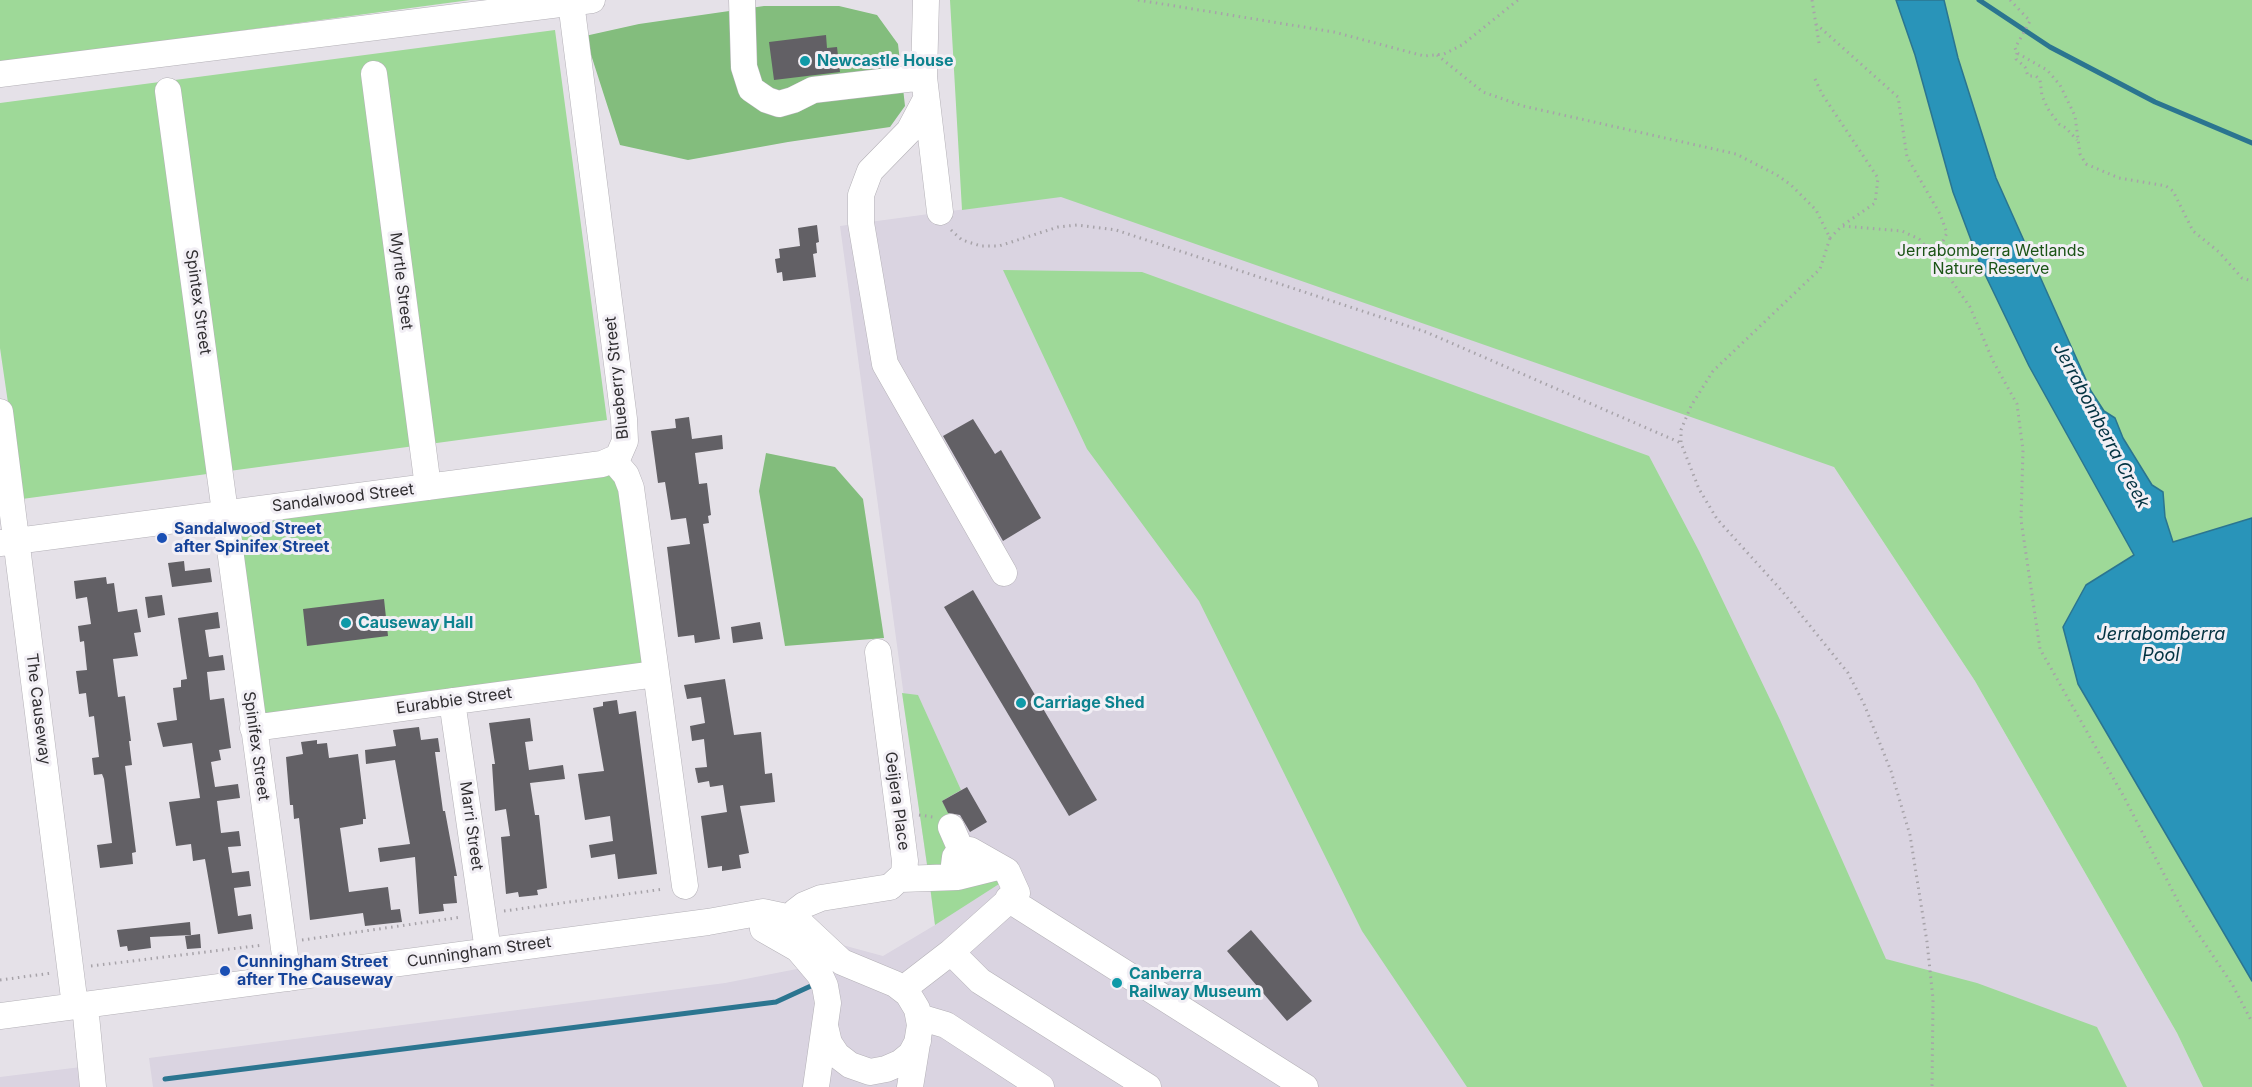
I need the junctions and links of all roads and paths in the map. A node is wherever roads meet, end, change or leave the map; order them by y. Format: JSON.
{"nodes":[{"id":1,"x":742,"y":0,"type":"edge"},
{"id":2,"x":926,"y":0,"type":"edge"},
{"id":3,"x":1138,"y":0,"type":"edge"},
{"id":4,"x":1518,"y":0,"type":"edge"},
{"id":5,"x":1812,"y":0,"type":"edge"},
{"id":6,"x":2010,"y":0,"type":"edge"},
{"id":7,"x":581,"y":1,"type":"edge"},
{"id":8,"x":1816,"y":24,"type":"junction"},
{"id":9,"x":1819,"y":43,"type":"dead end"},
{"id":10,"x":2017,"y":53,"type":"junction"},
{"id":11,"x":1437,"y":55,"type":"junction"},
{"id":12,"x":0,"y":74,"type":"edge"},
{"id":13,"x":374,"y":74,"type":"dead end"},
{"id":14,"x":1815,"y":79,"type":"dead end"},
{"id":15,"x":925,"y":88,"type":"junction"},
{"id":16,"x":168,"y":91,"type":"dead end"},
{"id":17,"x":2078,"y":141,"type":"junction"},
{"id":18,"x":940,"y":212,"type":"joint"},
{"id":19,"x":1842,"y":226,"type":"junction"},
{"id":20,"x":1830,"y":238,"type":"junction"},
{"id":21,"x":1935,"y":257,"type":"junction"},
{"id":22,"x":2251,"y":281,"type":"edge"},
{"id":23,"x":0,"y":412,"type":"edge"},
{"id":24,"x":1681,"y":443,"type":"junction"},
{"id":25,"x":614,"y":461,"type":"junction"},
{"id":26,"x":428,"y":487,"type":"junction"},
{"id":27,"x":227,"y":513,"type":"junction"},
{"id":28,"x":8,"y":542,"type":"edge"},
{"id":29,"x":1004,"y":573,"type":"dead end"},
{"id":30,"x":878,"y":652,"type":"dead end"},
{"id":31,"x":656,"y":674,"type":"junction"},
{"id":32,"x":452,"y":701,"type":"junction"},
{"id":33,"x":252,"y":728,"type":"junction"},
{"id":34,"x":899,"y":817,"type":"junction"},
{"id":35,"x":949,"y":831,"type":"junction"},
{"id":36,"x":998,"y":867,"type":"junction"},
{"id":37,"x":958,"y":877,"type":"junction"},
{"id":38,"x":901,"y":879,"type":"junction"},
{"id":39,"x":685,"y":886,"type":"joint"},
{"id":40,"x":1019,"y":893,"type":"junction"},
{"id":41,"x":483,"y":914,"type":"junction"},
{"id":42,"x":785,"y":926,"type":"junction"},
{"id":43,"x":284,"y":942,"type":"junction"},
{"id":44,"x":488,"y":951,"type":"junction"},
{"id":45,"x":951,"y":952,"type":"junction"},
{"id":46,"x":71,"y":971,"type":"junction"},
{"id":47,"x":288,"y":978,"type":"junction"},
{"id":48,"x":0,"y":980,"type":"edge"},
{"id":49,"x":893,"y":984,"type":"junction"},
{"id":50,"x":80,"y":1006,"type":"junction"},
{"id":51,"x":0,"y":1016,"type":"edge"},
{"id":52,"x":826,"y":1017,"type":"junction"},
{"id":53,"x":2252,"y":1022,"type":"edge"},
{"id":54,"x":919,"y":1029,"type":"junction"},
{"id":55,"x":93,"y":1087,"type":"edge"},
{"id":56,"x":816,"y":1087,"type":"edge"},
{"id":57,"x":910,"y":1087,"type":"edge"},
{"id":58,"x":1041,"y":1087,"type":"edge"},
{"id":59,"x":1148,"y":1087,"type":"edge"},
{"id":60,"x":1305,"y":1087,"type":"edge"},
{"id":61,"x":1932,"y":1087,"type":"edge"}],
"edges":[{"from":1,"to":15,"type":"street"},
{"from":2,"to":15,"type":"street"},
{"from":3,"to":11,"type":"path"},
{"from":4,"to":11,"type":"path"},
{"from":5,"to":8,"type":"path"},
{"from":6,"to":10,"type":"path"},
{"from":7,"to":12,"type":"street"},
{"from":7,"to":25,"type":"street","name":"Blueberry Street"},
{"from":8,"to":9,"type":"path"},
{"from":8,"to":21,"type":"path"},
{"from":10,"to":17,"type":"path"},
{"from":10,"to":17,"type":"path"},
{"from":11,"to":20,"type":"path"},
{"from":13,"to":26,"type":"street","name":"Myrtle Street"},
{"from":14,"to":19,"type":"path"},
{"from":15,"to":18,"type":"street"},
{"from":15,"to":29,"type":"street"},
{"from":16,"to":27,"type":"street","name":"Spintex Street"},
{"from":17,"to":22,"type":"path"},
{"from":18,"to":24,"type":"path"},
{"from":19,"to":20,"type":"path"},
{"from":19,"to":21,"type":"path"},
{"from":20,"to":24,"type":"path"},
{"from":21,"to":53,"type":"path"},
{"from":23,"to":28,"type":"street","name":"The Causeway"},
{"from":24,"to":61,"type":"path"},
{"from":25,"to":26,"type":"street","name":"Sandalwood Street"},
{"from":25,"to":31,"type":"street","name":"Blueberry Street"},
{"from":26,"to":27,"type":"street","name":"Sandalwood Street"},
{"from":27,"to":28,"type":"street","name":"Sandalwood Street"},
{"from":27,"to":33,"type":"street","name":"Spinifex Street"},
{"from":28,"to":46,"type":"street","name":"The Causeway"},
{"from":30,"to":34,"type":"street","name":"Geijera Place"},
{"from":31,"to":32,"type":"street","name":"Eurabbie Street"},
{"from":31,"to":39,"type":"street","name":"Blueberry Street"},
{"from":32,"to":33,"type":"street","name":"Eurabbie Street"},
{"from":32,"to":41,"type":"street","name":"Marri Street"},
{"from":33,"to":43,"type":"street","name":"Spinifex Street"},
{"from":34,"to":35,"type":"path"},
{"from":34,"to":38,"type":"street","name":"Geijera Place"},
{"from":35,"to":36,"type":"street"},
{"from":35,"to":37,"type":"street"},
{"from":36,"to":37,"type":"street"},
{"from":36,"to":40,"type":"street"},
{"from":37,"to":38,"type":"street"},
{"from":38,"to":42,"type":"street"},
{"from":39,"to":41,"type":"path"},
{"from":40,"to":45,"type":"street"},
{"from":40,"to":60,"type":"street"},
{"from":41,"to":43,"type":"path"},
{"from":41,"to":44,"type":"street","name":"Marri Street"},
{"from":42,"to":44,"type":"street","name":"Cunningham Street"},
{"from":42,"to":49,"type":"street","name":"Cunningham Street"},
{"from":42,"to":52,"type":"street"},
{"from":43,"to":46,"type":"path"},
{"from":43,"to":47,"type":"street","name":"Spinifex Street"},
{"from":44,"to":47,"type":"street","name":"Cunningham Street"},
{"from":45,"to":49,"type":"street"},
{"from":45,"to":59,"type":"street"},
{"from":46,"to":48,"type":"path"},
{"from":46,"to":50,"type":"street","name":"The Causeway"},
{"from":47,"to":50,"type":"street","name":"Cunningham Street"},
{"from":49,"to":52,"type":"street"},
{"from":49,"to":54,"type":"street"},
{"from":50,"to":51,"type":"street","name":"Cunningham Street"},
{"from":50,"to":55,"type":"street","name":"The Causeway"},
{"from":52,"to":54,"type":"street"},
{"from":52,"to":56,"type":"street"},
{"from":54,"to":57,"type":"street"},
{"from":54,"to":58,"type":"street"}]}
